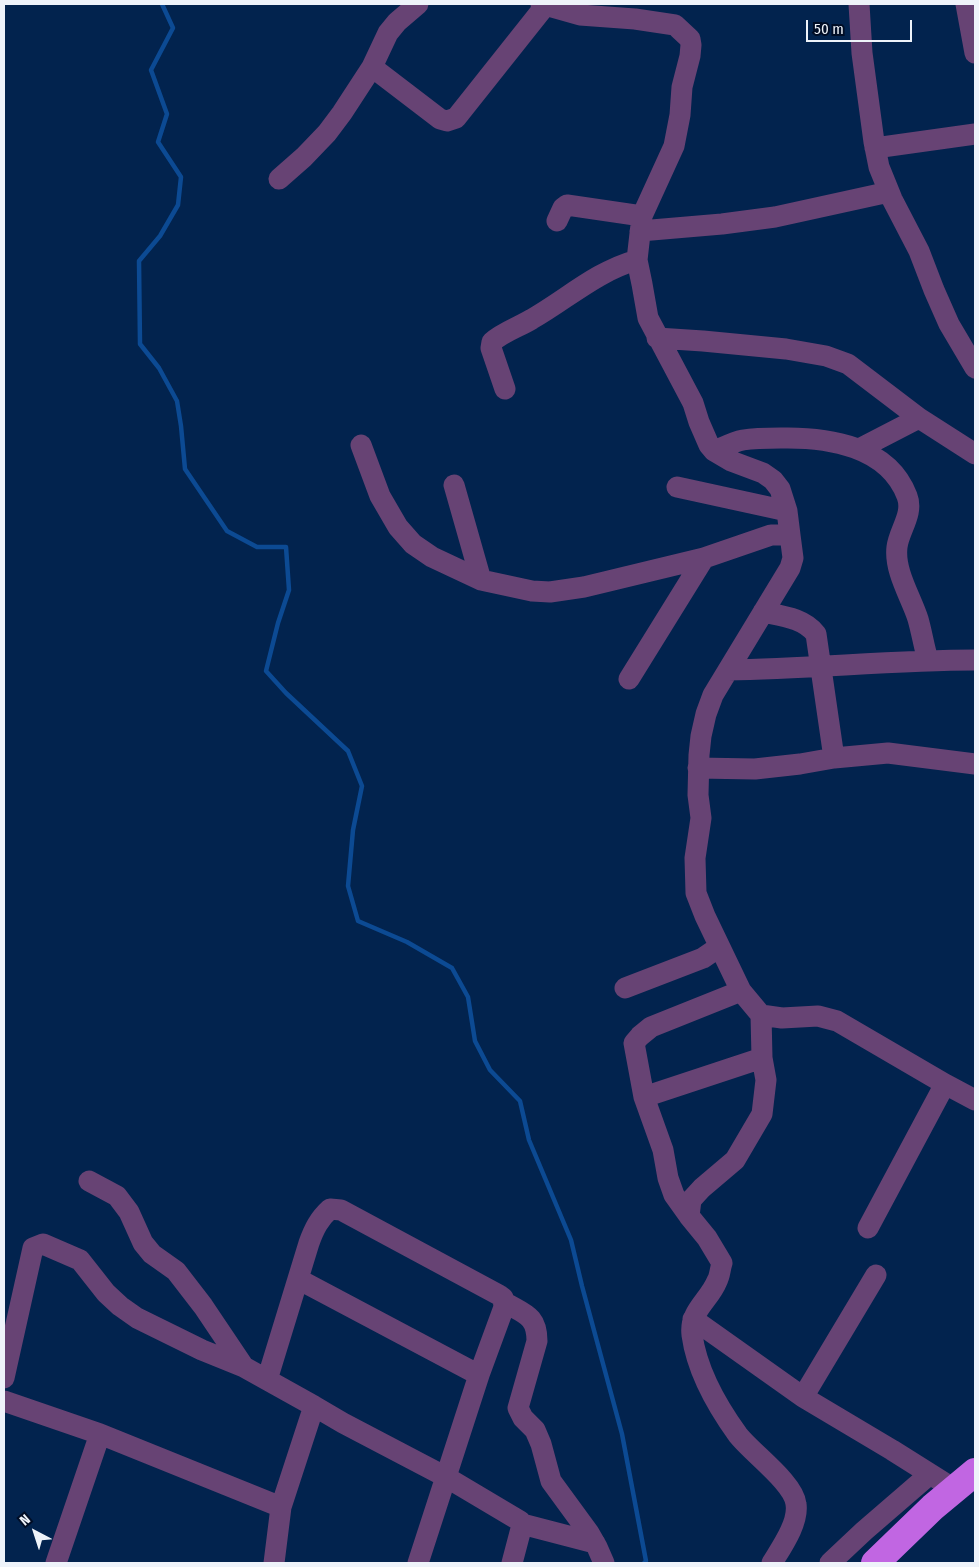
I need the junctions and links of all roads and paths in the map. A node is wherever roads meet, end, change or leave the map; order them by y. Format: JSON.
{"nodes":[{"id":1,"x":418,"y":4,"type":"edge"},
{"id":2,"x":630,"y":4,"type":"edge"},
{"id":3,"x":859,"y":4,"type":"edge"},
{"id":4,"x":966,"y":4,"type":"edge"},
{"id":5,"x":543,"y":5,"type":"edge"},
{"id":6,"x":650,"y":22,"type":"junction"},
{"id":7,"x":975,"y":53,"type":"edge"},
{"id":8,"x":372,"y":67,"type":"junction"},
{"id":9,"x":975,"y":134,"type":"edge"},
{"id":10,"x":875,"y":148,"type":"junction"},
{"id":11,"x":279,"y":179,"type":"dead end"},
{"id":12,"x":890,"y":192,"type":"junction"},
{"id":13,"x":557,"y":221,"type":"dead end"},
{"id":14,"x":641,"y":224,"type":"junction"},
{"id":15,"x":637,"y":260,"type":"junction"},
{"id":16,"x":657,"y":338,"type":"junction"},
{"id":17,"x":975,"y":368,"type":"edge"},
{"id":18,"x":505,"y":389,"type":"dead end"},
{"id":19,"x":919,"y":418,"type":"junction"},
{"id":20,"x":361,"y":445,"type":"dead end"},
{"id":21,"x":859,"y":449,"type":"junction"},
{"id":22,"x":714,"y":451,"type":"junction"},
{"id":23,"x":975,"y":454,"type":"edge"},
{"id":24,"x":454,"y":485,"type":"dead end"},
{"id":25,"x":677,"y":487,"type":"dead end"},
{"id":26,"x":787,"y":511,"type":"junction"},
{"id":27,"x":790,"y":535,"type":"junction"},
{"id":28,"x":704,"y":558,"type":"junction"},
{"id":29,"x":481,"y":580,"type":"junction"},
{"id":30,"x":763,"y":612,"type":"junction"},
{"id":31,"x":928,"y":660,"type":"junction"},
{"id":32,"x":975,"y":660,"type":"edge"},
{"id":33,"x":821,"y":666,"type":"junction"},
{"id":34,"x":728,"y":670,"type":"junction"},
{"id":35,"x":629,"y":679,"type":"dead end"},
{"id":36,"x":834,"y":758,"type":"junction"},
{"id":37,"x":975,"y":764,"type":"edge"},
{"id":38,"x":698,"y":768,"type":"junction"},
{"id":39,"x":720,"y":947,"type":"junction"},
{"id":40,"x":625,"y":988,"type":"dead end"},
{"id":41,"x":741,"y":991,"type":"junction"},
{"id":42,"x":760,"y":1015,"type":"junction"},
{"id":43,"x":762,"y":1058,"type":"junction"},
{"id":44,"x":945,"y":1084,"type":"junction"},
{"id":45,"x":644,"y":1096,"type":"junction"},
{"id":46,"x":975,"y":1100,"type":"edge"},
{"id":47,"x":89,"y":1182,"type":"dead end"},
{"id":48,"x":689,"y":1216,"type":"junction"},
{"id":49,"x":868,"y":1228,"type":"dead end"},
{"id":50,"x":876,"y":1275,"type":"dead end"},
{"id":51,"x":298,"y":1278,"type":"junction"},
{"id":52,"x":504,"y":1302,"type":"junction"},
{"id":53,"x":692,"y":1318,"type":"junction"},
{"id":54,"x":244,"y":1367,"type":"junction"},
{"id":55,"x":480,"y":1375,"type":"junction"},
{"id":56,"x":4,"y":1378,"type":"edge"},
{"id":57,"x":267,"y":1380,"type":"junction"},
{"id":58,"x":803,"y":1397,"type":"junction"},
{"id":59,"x":4,"y":1401,"type":"edge"},
{"id":60,"x":314,"y":1406,"type":"junction"},
{"id":61,"x":100,"y":1434,"type":"junction"},
{"id":62,"x":975,"y":1472,"type":"edge"},
{"id":63,"x":930,"y":1474,"type":"junction"},
{"id":64,"x":446,"y":1477,"type":"junction"},
{"id":65,"x":964,"y":1492,"type":"edge"},
{"id":66,"x":281,"y":1507,"type":"junction"},
{"id":67,"x":522,"y":1524,"type":"junction"},
{"id":68,"x":595,"y":1543,"type":"junction"},
{"id":69,"x":56,"y":1563,"type":"edge"},
{"id":70,"x":274,"y":1563,"type":"edge"},
{"id":71,"x":418,"y":1563,"type":"edge"},
{"id":72,"x":512,"y":1563,"type":"edge"},
{"id":73,"x":604,"y":1563,"type":"edge"},
{"id":74,"x":772,"y":1563,"type":"edge"},
{"id":75,"x":830,"y":1563,"type":"edge"},
{"id":76,"x":875,"y":1563,"type":"edge"},
{"id":77,"x":902,"y":1563,"type":"edge"}],
"edges":[{"from":1,"to":8,"type":"street"},
{"from":2,"to":6,"type":"street"},
{"from":3,"to":10,"type":"street"},
{"from":4,"to":7,"type":"street"},
{"from":5,"to":6,"type":"street"},
{"from":5,"to":8,"type":"street"},
{"from":6,"to":14,"type":"street"},
{"from":8,"to":11,"type":"street"},
{"from":9,"to":10,"type":"street"},
{"from":10,"to":12,"type":"street"},
{"from":12,"to":14,"type":"street"},
{"from":12,"to":17,"type":"street"},
{"from":13,"to":14,"type":"street"},
{"from":14,"to":15,"type":"street"},
{"from":15,"to":16,"type":"street"},
{"from":15,"to":18,"type":"street"},
{"from":16,"to":19,"type":"street"},
{"from":16,"to":22,"type":"street"},
{"from":19,"to":21,"type":"street"},
{"from":19,"to":23,"type":"street"},
{"from":20,"to":29,"type":"street"},
{"from":21,"to":22,"type":"street"},
{"from":21,"to":31,"type":"street"},
{"from":22,"to":26,"type":"street"},
{"from":24,"to":29,"type":"street"},
{"from":25,"to":26,"type":"street"},
{"from":26,"to":27,"type":"street"},
{"from":27,"to":28,"type":"street"},
{"from":27,"to":30,"type":"street"},
{"from":28,"to":29,"type":"street"},
{"from":28,"to":35,"type":"street"},
{"from":30,"to":33,"type":"street"},
{"from":30,"to":34,"type":"street"},
{"from":31,"to":32,"type":"street"},
{"from":31,"to":33,"type":"street"},
{"from":33,"to":34,"type":"street"},
{"from":33,"to":36,"type":"street"},
{"from":34,"to":38,"type":"street"},
{"from":36,"to":37,"type":"street"},
{"from":36,"to":38,"type":"street"},
{"from":38,"to":39,"type":"street"},
{"from":39,"to":40,"type":"street"},
{"from":39,"to":41,"type":"street"},
{"from":41,"to":42,"type":"street"},
{"from":41,"to":45,"type":"street"},
{"from":42,"to":43,"type":"street"},
{"from":42,"to":44,"type":"street"},
{"from":43,"to":45,"type":"street"},
{"from":43,"to":48,"type":"street"},
{"from":44,"to":46,"type":"street"},
{"from":44,"to":49,"type":"street"},
{"from":45,"to":48,"type":"street"},
{"from":47,"to":54,"type":"street"},
{"from":48,"to":53,"type":"street"},
{"from":50,"to":58,"type":"street"},
{"from":51,"to":52,"type":"street"},
{"from":51,"to":55,"type":"street"},
{"from":51,"to":57,"type":"street"},
{"from":52,"to":55,"type":"street"},
{"from":52,"to":68,"type":"street"},
{"from":53,"to":58,"type":"street"},
{"from":53,"to":74,"type":"street"},
{"from":54,"to":56,"type":"street"},
{"from":54,"to":57,"type":"street"},
{"from":55,"to":64,"type":"street"},
{"from":57,"to":60,"type":"street"},
{"from":58,"to":63,"type":"street"},
{"from":59,"to":61,"type":"street"},
{"from":60,"to":64,"type":"street"},
{"from":60,"to":66,"type":"street"},
{"from":61,"to":66,"type":"street"},
{"from":61,"to":69,"type":"street"},
{"from":62,"to":65,"type":"highway"},
{"from":63,"to":65,"type":"street"},
{"from":63,"to":75,"type":"street"},
{"from":64,"to":67,"type":"street"},
{"from":64,"to":71,"type":"street"},
{"from":65,"to":76,"type":"highway"},
{"from":65,"to":77,"type":"highway"},
{"from":66,"to":70,"type":"street"},
{"from":67,"to":68,"type":"street"},
{"from":67,"to":72,"type":"street"},
{"from":68,"to":73,"type":"street"}]}
